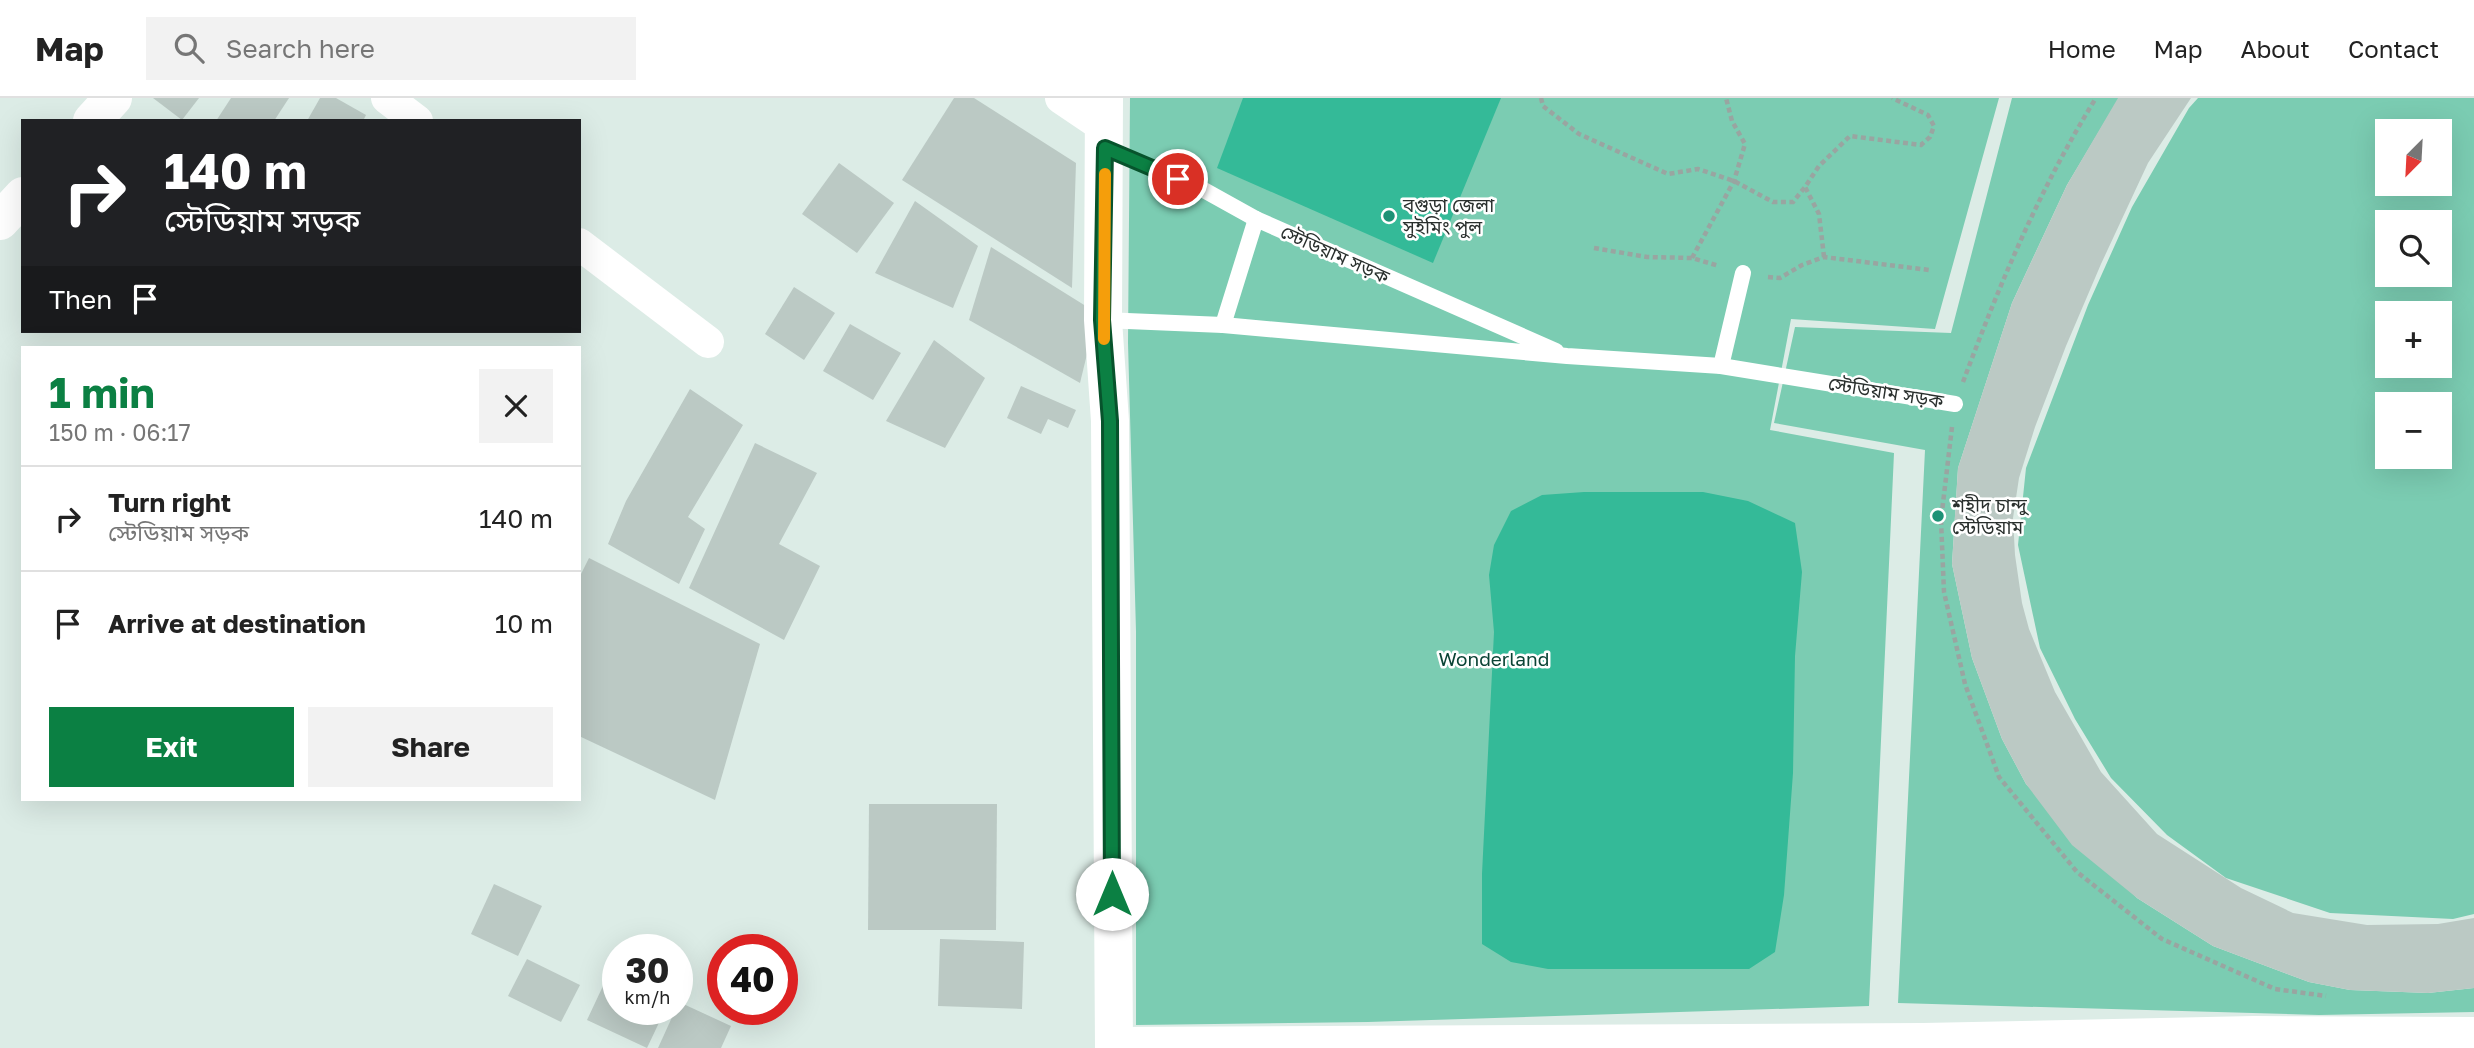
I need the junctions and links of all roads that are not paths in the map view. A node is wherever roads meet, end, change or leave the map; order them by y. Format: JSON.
{"nodes":[{"id":1,"x":113,"y":98,"type":"edge"},
{"id":2,"x":387,"y":98,"type":"edge"},
{"id":3,"x":1061,"y":98,"type":"edge"},
{"id":4,"x":94,"y":119,"type":"edge"},
{"id":5,"x":414,"y":119,"type":"edge"},
{"id":6,"x":1104,"y":124,"type":"edge"},
{"id":7,"x":21,"y":198,"type":"edge"},
{"id":8,"x":1255,"y":219,"type":"junction"},
{"id":9,"x":0,"y":221,"type":"edge"},
{"id":10,"x":581,"y":246,"type":"edge"},
{"id":11,"x":1744,"y":273,"type":"dead end"},
{"id":12,"x":1102,"y":320,"type":"junction"},
{"id":13,"x":1223,"y":325,"type":"junction"},
{"id":14,"x":708,"y":342,"type":"dead end"},
{"id":15,"x":1567,"y":356,"type":"junction"},
{"id":16,"x":1721,"y":366,"type":"junction"},
{"id":17,"x":1955,"y":404,"type":"road end"},
{"id":18,"x":2474,"y":1033,"type":"edge"},
{"id":19,"x":1114,"y":1045,"type":"edge"}],
"edges":[{"from":1,"to":4,"type":"street"},
{"from":2,"to":5,"type":"street"},
{"from":3,"to":6,"type":"street"},
{"from":6,"to":8,"type":"lane","name":"স্টেডিয়াম সড়ক"},
{"from":6,"to":12,"type":"street"},
{"from":7,"to":9,"type":"street"},
{"from":8,"to":13,"type":"lane"},
{"from":8,"to":15,"type":"lane","name":"স্টেডিয়াম সড়ক"},
{"from":10,"to":14,"type":"street"},
{"from":11,"to":16,"type":"lane"},
{"from":12,"to":13,"type":"lane","name":"স্টেডিয়াম সড়ক"},
{"from":12,"to":19,"type":"street"},
{"from":13,"to":15,"type":"lane","name":"স্টেডিয়াম সড়ক"},
{"from":15,"to":16,"type":"lane","name":"স্টেডিয়াম সড়ক"},
{"from":16,"to":17,"type":"lane","name":"স্টেডিয়াম সড়ক"},
{"from":18,"to":19,"type":"street"}]}
